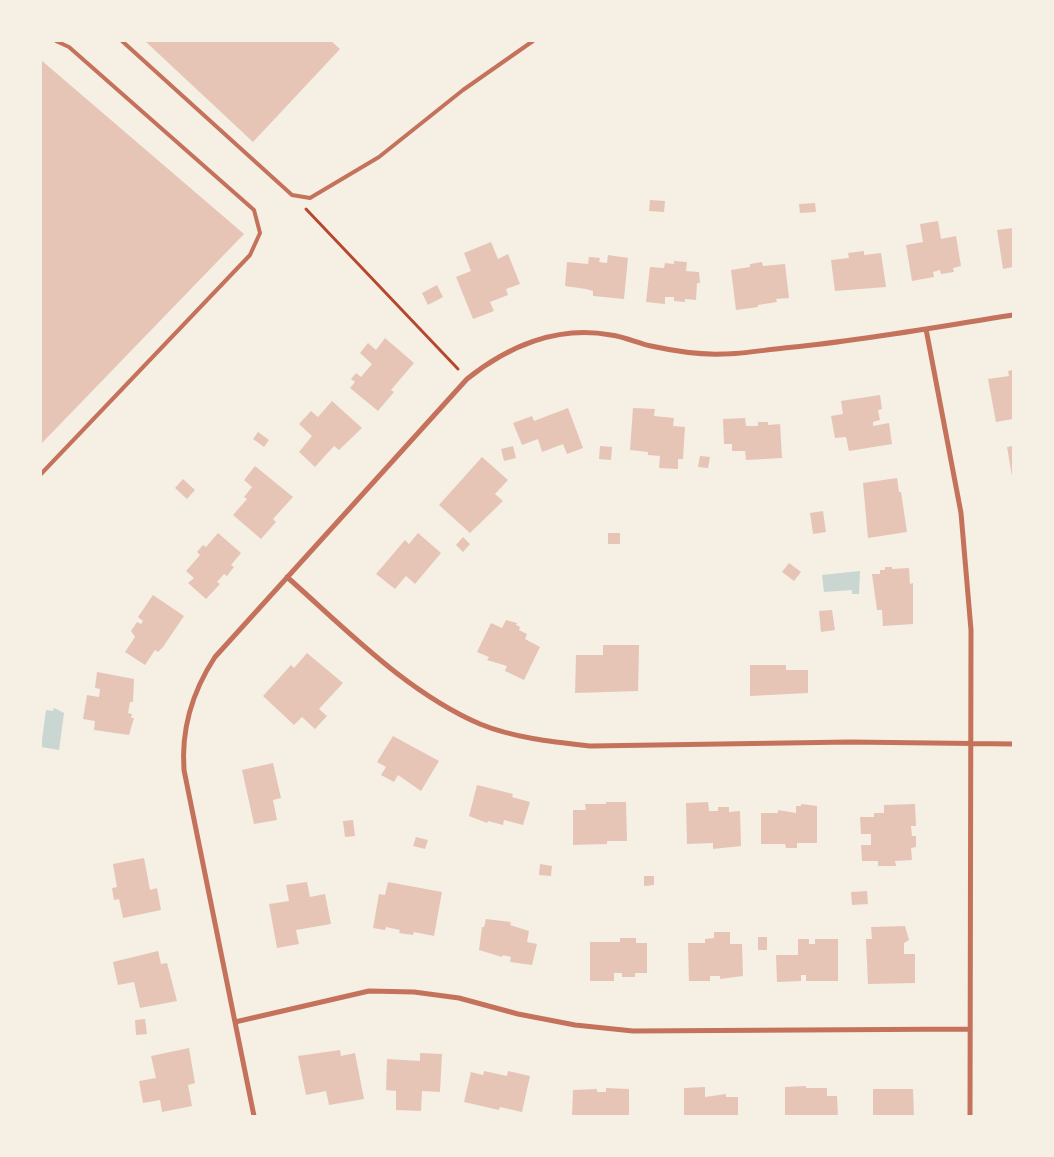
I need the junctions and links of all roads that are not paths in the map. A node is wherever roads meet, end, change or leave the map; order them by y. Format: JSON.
{"nodes":[{"id":1,"x":56,"y":41,"type":"edge"},
{"id":2,"x":122,"y":41,"type":"edge"},
{"id":3,"x":533,"y":41,"type":"edge"},
{"id":4,"x":1013,"y":315,"type":"edge"},
{"id":5,"x":926,"y":329,"type":"junction"},
{"id":6,"x":41,"y":474,"type":"edge"},
{"id":7,"x":287,"y":578,"type":"junction"},
{"id":8,"x":971,"y":744,"type":"junction"},
{"id":9,"x":1013,"y":744,"type":"edge"},
{"id":10,"x":235,"y":1022,"type":"junction"},
{"id":11,"x":970,"y":1029,"type":"junction"},
{"id":12,"x":254,"y":1116,"type":"edge"},
{"id":13,"x":970,"y":1116,"type":"edge"}],
"edges":[{"from":1,"to":6,"type":"lane"},
{"from":2,"to":3,"type":"lane"},
{"from":4,"to":5,"type":"street"},
{"from":5,"to":7,"type":"street"},
{"from":5,"to":8,"type":"street"},
{"from":7,"to":8,"type":"street"},
{"from":7,"to":10,"type":"street"},
{"from":8,"to":9,"type":"street"},
{"from":8,"to":11,"type":"street"},
{"from":10,"to":11,"type":"street"},
{"from":10,"to":12,"type":"street"},
{"from":11,"to":13,"type":"street"}]}
